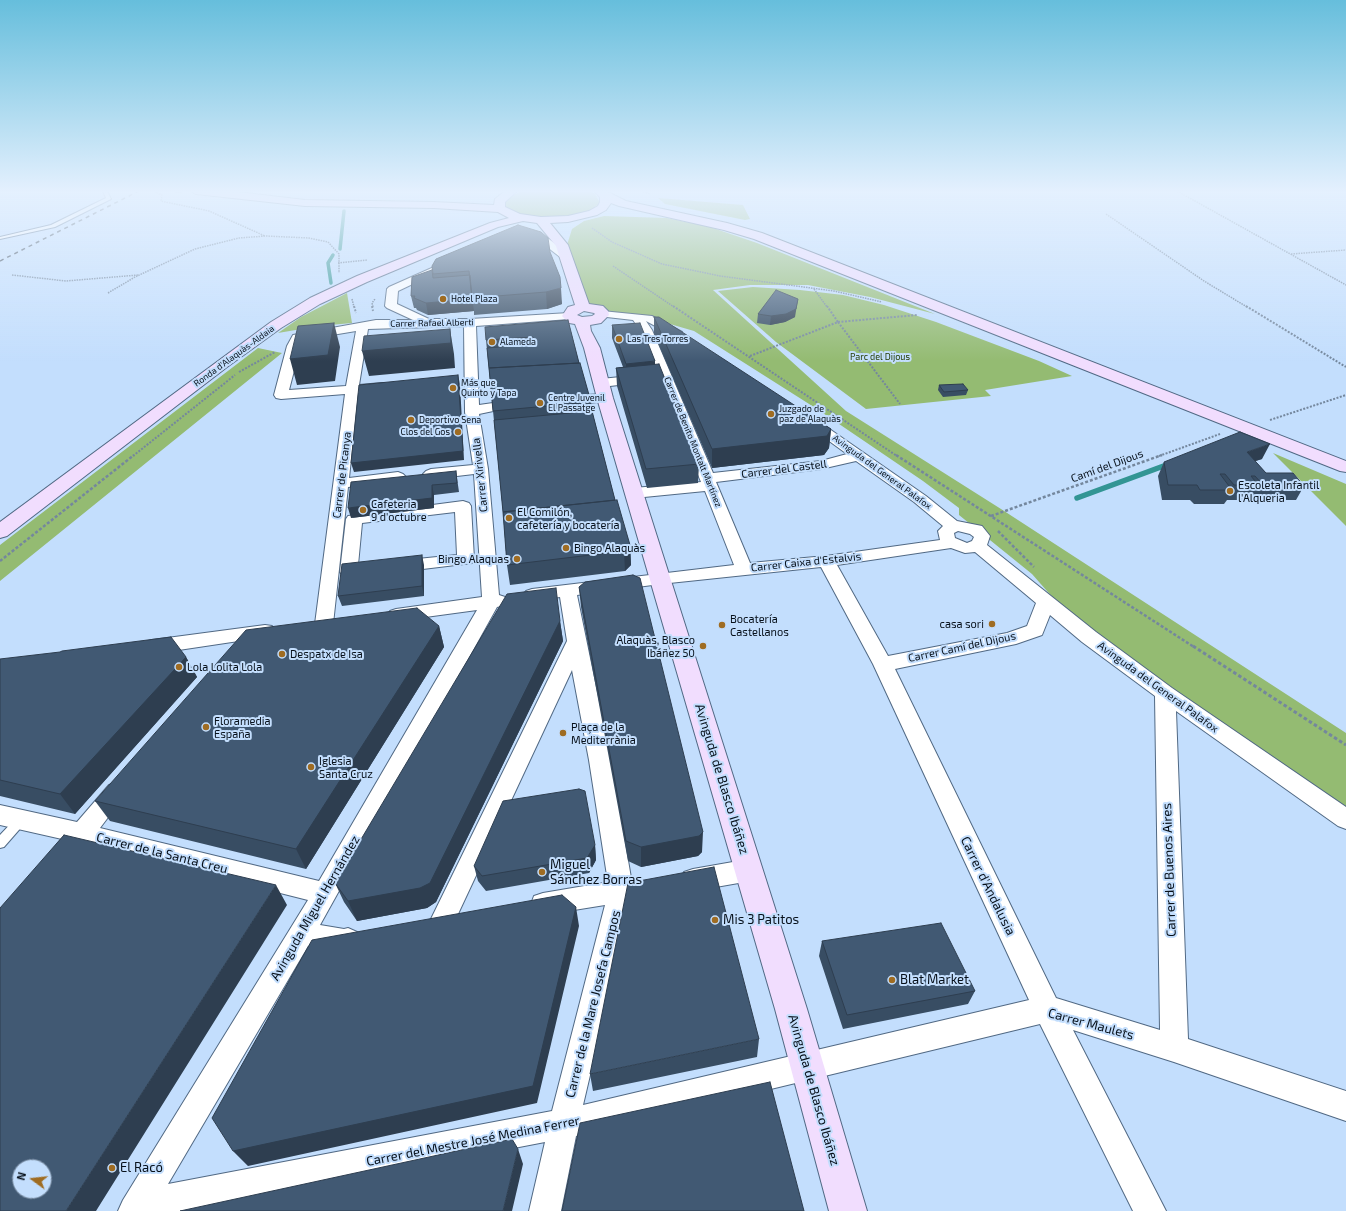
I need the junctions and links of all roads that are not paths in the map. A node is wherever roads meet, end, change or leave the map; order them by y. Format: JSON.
{"nodes":[{"id":1,"x":439,"y":248,"type":"edge"},
{"id":2,"x":558,"y":248,"type":"edge"},
{"id":3,"x":561,"y":248,"type":"edge"},
{"id":4,"x":787,"y":248,"type":"edge"},
{"id":5,"x":563,"y":250,"type":"junction"},
{"id":6,"x":442,"y":267,"type":"edge"},
{"id":7,"x":578,"y":315,"type":"junction"},
{"id":8,"x":601,"y":316,"type":"junction"},
{"id":9,"x":637,"y":317,"type":"junction"},
{"id":10,"x":431,"y":323,"type":"junction"},
{"id":11,"x":470,"y":323,"type":"junction"},
{"id":12,"x":363,"y":326,"type":"junction"},
{"id":13,"x":668,"y":328,"type":"junction"},
{"id":14,"x":646,"y":331,"type":"junction"},
{"id":15,"x":684,"y":338,"type":"edge"},
{"id":16,"x":592,"y":348,"type":"junction"},
{"id":17,"x":666,"y":377,"type":"junction"},
{"id":18,"x":473,"y":378,"type":"junction"},
{"id":19,"x":458,"y":379,"type":"edge"},
{"id":20,"x":397,"y":385,"type":"edge"},
{"id":21,"x":352,"y":390,"type":"junction"},
{"id":22,"x":603,"y":390,"type":"junction"},
{"id":23,"x":586,"y":399,"type":"edge"},
{"id":24,"x":493,"y":407,"type":"edge"},
{"id":25,"x":472,"y":412,"type":"junction"},
{"id":26,"x":799,"y":414,"type":"edge"},
{"id":27,"x":860,"y":456,"type":"junction"},
{"id":28,"x":1346,"y":467,"type":"edge"},
{"id":29,"x":481,"y":469,"type":"junction"},
{"id":30,"x":709,"y":482,"type":"junction"},
{"id":31,"x":341,"y":483,"type":"junction"},
{"id":32,"x":634,"y":493,"type":"junction"},
{"id":33,"x":953,"y":526,"type":"junction"},
{"id":34,"x":0,"y":532,"type":"edge"},
{"id":35,"x":952,"y":543,"type":"junction"},
{"id":36,"x":978,"y":546,"type":"junction"},
{"id":37,"x":826,"y":561,"type":"junction"},
{"id":38,"x":744,"y":569,"type":"junction"},
{"id":39,"x":349,"y":572,"type":"joint"},
{"id":40,"x":660,"y":578,"type":"junction"},
{"id":41,"x":568,"y":590,"type":"junction"},
{"id":42,"x":490,"y":602,"type":"junction"},
{"id":43,"x":1046,"y":602,"type":"junction"},
{"id":44,"x":377,"y":617,"type":"edge"},
{"id":45,"x":324,"y":624,"type":"edge"},
{"id":46,"x":280,"y":630,"type":"edge"},
{"id":47,"x":250,"y":633,"type":"junction"},
{"id":48,"x":576,"y":641,"type":"junction"},
{"id":49,"x":133,"y":650,"type":"edge"},
{"id":50,"x":230,"y":658,"type":"edge"},
{"id":51,"x":882,"y":664,"type":"junction"},
{"id":52,"x":1164,"y":693,"type":"junction"},
{"id":53,"x":127,"y":779,"type":"edge"},
{"id":54,"x":11,"y":818,"type":"edge"},
{"id":55,"x":1346,"y":819,"type":"edge"},
{"id":56,"x":81,"y":833,"type":"junction"},
{"id":57,"x":0,"y":843,"type":"edge"},
{"id":58,"x":750,"y":870,"type":"junction"},
{"id":59,"x":46,"y":875,"type":"edge"},
{"id":60,"x":621,"y":891,"type":"junction"},
{"id":61,"x":324,"y":893,"type":"junction"},
{"id":62,"x":520,"y":908,"type":"edge"},
{"id":63,"x":442,"y":921,"type":"edge"},
{"id":64,"x":302,"y":933,"type":"junction"},
{"id":65,"x":367,"y":936,"type":"edge"},
{"id":66,"x":1047,"y":1009,"type":"junction"},
{"id":67,"x":1174,"y":1048,"type":"junction"},
{"id":68,"x":806,"y":1066,"type":"junction"},
{"id":69,"x":1346,"y":1106,"type":"edge"},
{"id":70,"x":564,"y":1124,"type":"junction"},
{"id":71,"x":136,"y":1208,"type":"edge"},
{"id":72,"x":545,"y":1211,"type":"edge"},
{"id":73,"x":848,"y":1211,"type":"edge"},
{"id":74,"x":1150,"y":1211,"type":"edge"}],
"edges":[{"from":1,"to":34,"type":"street","name":"Ronda d'Alaquàs-Aldaia"},
{"from":2,"to":5,"type":"street"},
{"from":3,"to":5,"type":"street","name":"Avinguda de Blasco Ibáñez"},
{"from":4,"to":28,"type":"street"},
{"from":5,"to":7,"type":"street","name":"Avinguda de Blasco Ibáñez"},
{"from":6,"to":10,"type":"street"},
{"from":7,"to":8,"type":"street"},
{"from":7,"to":11,"type":"street","name":"Carrer Rafael Alberti"},
{"from":7,"to":16,"type":"street","name":"Avinguda de Blasco Ibáñez"},
{"from":8,"to":9,"type":"street"},
{"from":8,"to":16,"type":"street"},
{"from":9,"to":13,"type":"street"},
{"from":9,"to":14,"type":"street","name":"Carrer de Benito Montalt Martínez"},
{"from":10,"to":11,"type":"street","name":"Carrer Rafael Alberti"},
{"from":10,"to":12,"type":"street","name":"Carrer Rafael Alberti"},
{"from":11,"to":18,"type":"street","name":"Carrer Xirivella"},
{"from":12,"to":21,"type":"street","name":"Carrer de Picanya"},
{"from":12,"to":21,"type":"street","name":"Carrer Rafael Alberti"},
{"from":13,"to":14,"type":"street"},
{"from":13,"to":15,"type":"street"},
{"from":14,"to":17,"type":"street","name":"Carrer de Benito Montalt Martínez"},
{"from":16,"to":22,"type":"street","name":"Avinguda de Blasco Ibáñez"},
{"from":17,"to":22,"type":"street"},
{"from":17,"to":30,"type":"street","name":"Carrer de Benito Montalt Martínez"},
{"from":18,"to":19,"type":"street"},
{"from":18,"to":25,"type":"street","name":"Carrer Xirivella"},
{"from":20,"to":21,"type":"street"},
{"from":21,"to":31,"type":"street","name":"Carrer de Picanya"},
{"from":22,"to":23,"type":"street"},
{"from":22,"to":32,"type":"street","name":"Avinguda de Blasco Ibáñez"},
{"from":24,"to":25,"type":"street"},
{"from":25,"to":29,"type":"street","name":"Carrer Xirivella"},
{"from":26,"to":27,"type":"street","name":"Avinguda del General Palafox"},
{"from":27,"to":30,"type":"street","name":"Carrer del Castell"},
{"from":27,"to":33,"type":"street","name":"Avinguda del General Palafox"},
{"from":29,"to":31,"type":"street"},
{"from":29,"to":42,"type":"street","name":"Carrer Xirivella"},
{"from":30,"to":32,"type":"street","name":"Carrer del Castell"},
{"from":30,"to":38,"type":"street","name":"Carrer de Benito Montalt Martínez"},
{"from":31,"to":45,"type":"street","name":"Carrer de Picanya"},
{"from":32,"to":40,"type":"street","name":"Avinguda de Blasco Ibáñez"},
{"from":33,"to":35,"type":"street"},
{"from":33,"to":36,"type":"street"},
{"from":35,"to":36,"type":"street"},
{"from":35,"to":37,"type":"street","name":"Carrer Caixa d'Estalvis"},
{"from":36,"to":43,"type":"street","name":"Avinguda del General Palafox"},
{"from":37,"to":38,"type":"street","name":"Carrer Caixa d'Estalvis"},
{"from":37,"to":51,"type":"street","name":"Carrer d'Andalusia"},
{"from":38,"to":40,"type":"street","name":"Carrer Caixa d'Estalvis"},
{"from":39,"to":39,"type":"street"},
{"from":40,"to":41,"type":"street","name":"Carrer Caixa d'Estalvis"},
{"from":40,"to":58,"type":"street","name":"Avinguda de Blasco Ibáñez"},
{"from":41,"to":42,"type":"street","name":"Carrer Caixa d'Estalvis"},
{"from":41,"to":48,"type":"street"},
{"from":42,"to":44,"type":"street","name":"Carrer Caixa d'Estalvis"},
{"from":42,"to":61,"type":"street","name":"Avinguda Miguel Hernández"},
{"from":43,"to":51,"type":"street","name":"Carrer Camí del Dijous"},
{"from":43,"to":52,"type":"street","name":"Avinguda del General Palafox"},
{"from":46,"to":47,"type":"street"},
{"from":47,"to":49,"type":"street"},
{"from":47,"to":50,"type":"street"},
{"from":48,"to":60,"type":"street"},
{"from":48,"to":63,"type":"street"},
{"from":51,"to":66,"type":"street","name":"Carrer d'Andalusia"},
{"from":52,"to":55,"type":"street","name":"Avinguda del General Palafox"},
{"from":52,"to":67,"type":"street","name":"Carrer de Buenos Aires"},
{"from":53,"to":56,"type":"street"},
{"from":54,"to":56,"type":"street","name":"Carrer de la Santa Creu"},
{"from":54,"to":57,"type":"lane"},
{"from":56,"to":59,"type":"street"},
{"from":56,"to":61,"type":"street","name":"Carrer de la Santa Creu"},
{"from":58,"to":60,"type":"street"},
{"from":58,"to":68,"type":"street","name":"Avinguda de Blasco Ibáñez"},
{"from":60,"to":62,"type":"street"},
{"from":60,"to":70,"type":"street","name":"Carrer de la Mare Josefa Campos"},
{"from":61,"to":64,"type":"street","name":"Avinguda Miguel Hernández"},
{"from":64,"to":65,"type":"street"},
{"from":64,"to":71,"type":"street","name":"Avinguda Miguel Hernández"},
{"from":66,"to":67,"type":"street","name":"Carrer Maulets"},
{"from":66,"to":68,"type":"street","name":"Carrer Maulets"},
{"from":66,"to":74,"type":"street","name":"Carrer d'Andalusia"},
{"from":67,"to":69,"type":"street","name":"Carrer Maulets"},
{"from":68,"to":70,"type":"street","name":"Carrer del Mestre José Medina Ferrer"},
{"from":68,"to":73,"type":"street","name":"Avinguda de Blasco Ibáñez"},
{"from":70,"to":71,"type":"street","name":"Carrer del Mestre José Medina Ferrer"},
{"from":70,"to":72,"type":"street","name":"Carrer de la Mare Josefa Campos"}]}
